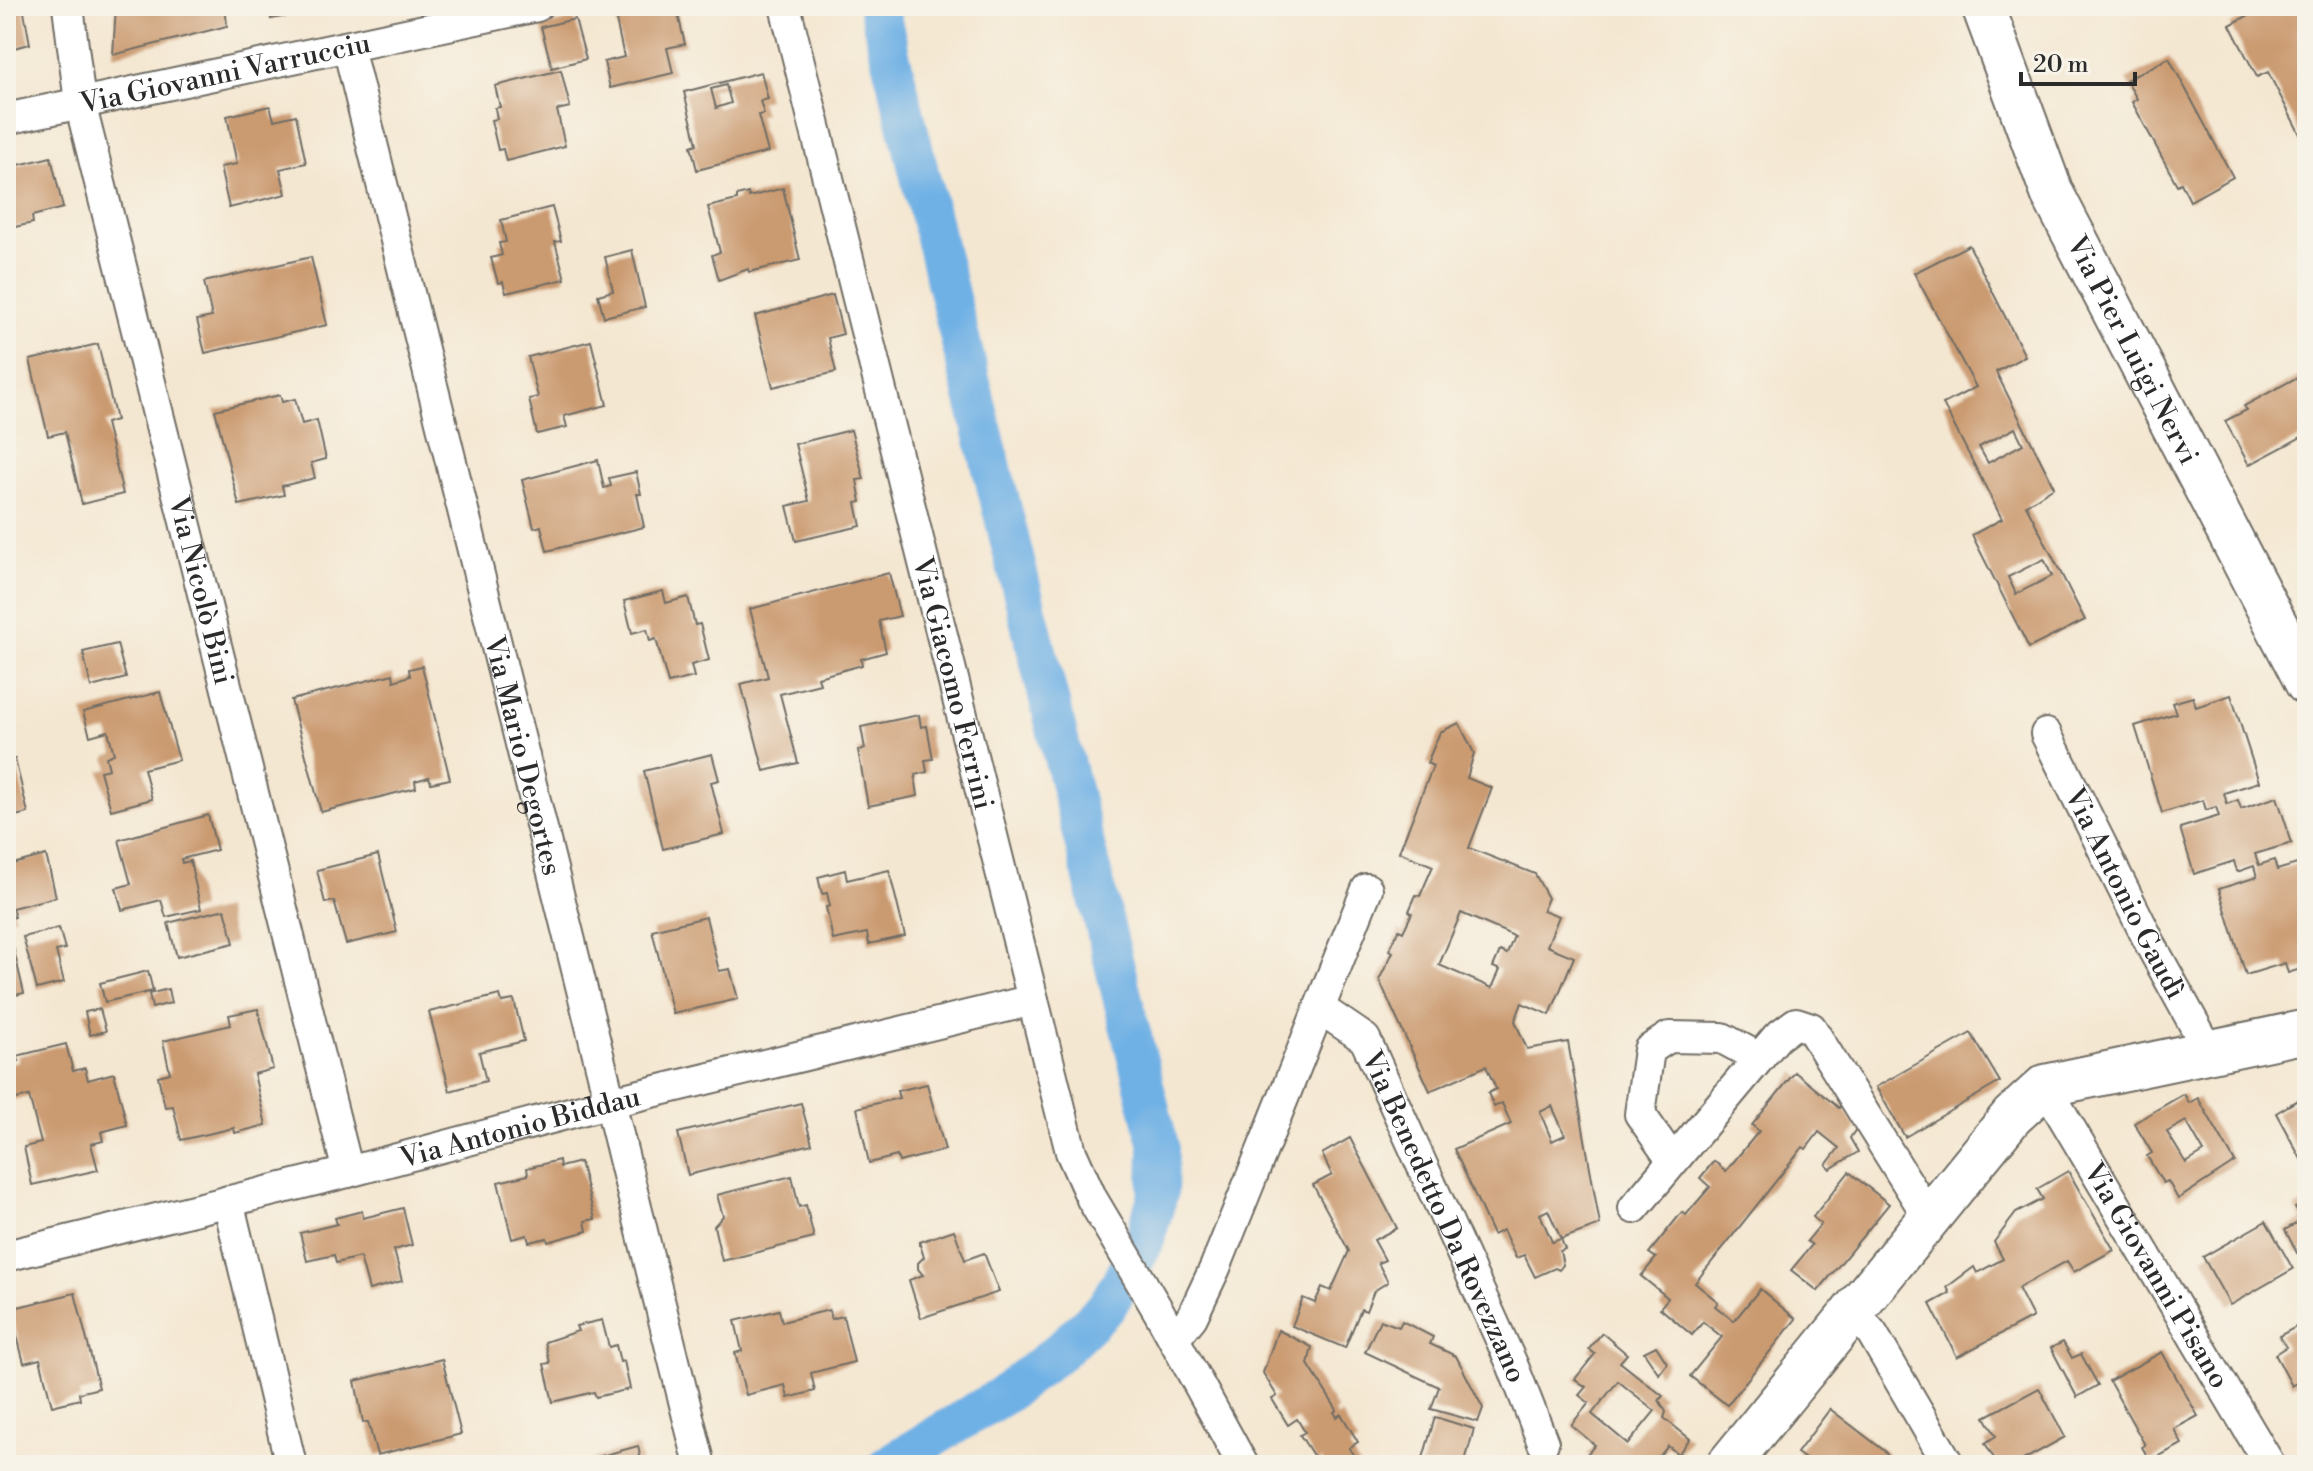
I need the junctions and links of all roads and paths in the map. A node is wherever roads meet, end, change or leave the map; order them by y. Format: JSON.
{"nodes":[{"id":1,"x":68,"y":6,"type":"edge"},
{"id":2,"x":537,"y":6,"type":"edge"},
{"id":3,"x":785,"y":6,"type":"edge"},
{"id":4,"x":1983,"y":6,"type":"edge"},
{"id":5,"x":348,"y":47,"type":"junction"},
{"id":6,"x":80,"y":103,"type":"junction"},
{"id":7,"x":6,"y":119,"type":"edge"},
{"id":8,"x":2307,"y":684,"type":"edge"},
{"id":9,"x":2046,"y":734,"type":"dead end"},
{"id":10,"x":1367,"y":889,"type":"dead end"},
{"id":11,"x":1033,"y":1000,"type":"junction"},
{"id":12,"x":1321,"y":1009,"type":"junction"},
{"id":13,"x":2307,"y":1031,"type":"edge"},
{"id":14,"x":2209,"y":1051,"type":"junction"},
{"id":15,"x":1759,"y":1058,"type":"junction"},
{"id":16,"x":2045,"y":1086,"type":"junction"},
{"id":17,"x":611,"y":1102,"type":"junction"},
{"id":18,"x":1672,"y":1160,"type":"junction"},
{"id":19,"x":348,"y":1172,"type":"junction"},
{"id":20,"x":228,"y":1201,"type":"junction"},
{"id":21,"x":1634,"y":1208,"type":"dead end"},
{"id":22,"x":1928,"y":1216,"type":"junction"},
{"id":23,"x":6,"y":1256,"type":"edge"},
{"id":24,"x":1854,"y":1313,"type":"junction"},
{"id":25,"x":1174,"y":1339,"type":"junction"},
{"id":26,"x":1543,"y":1443,"type":"dead end"},
{"id":27,"x":291,"y":1465,"type":"edge"},
{"id":28,"x":700,"y":1465,"type":"edge"},
{"id":29,"x":1243,"y":1465,"type":"edge"},
{"id":30,"x":1728,"y":1465,"type":"edge"},
{"id":31,"x":1949,"y":1465,"type":"edge"},
{"id":32,"x":2270,"y":1465,"type":"edge"}],
"edges":[{"from":1,"to":6,"type":"street","name":"Via Nicolò Bini"},
{"from":2,"to":5,"type":"street","name":"Via Giovanni Varrucciu"},
{"from":3,"to":11,"type":"street","name":"Via Giacomo Ferrini"},
{"from":4,"to":8,"type":"street","name":"Via Pier Luigi Nervi"},
{"from":5,"to":6,"type":"street","name":"Via Giovanni Varrucciu"},
{"from":5,"to":17,"type":"street","name":"Via Mario Degortes"},
{"from":6,"to":7,"type":"street","name":"Via Giovanni Varrucciu"},
{"from":6,"to":19,"type":"street","name":"Via Nicolò Bini"},
{"from":9,"to":14,"type":"street","name":"Via Antonio Gaudì"},
{"from":10,"to":12,"type":"street"},
{"from":11,"to":17,"type":"street","name":"Via Antonio Biddau"},
{"from":11,"to":25,"type":"street","name":"Via Giacomo Ferrini"},
{"from":12,"to":25,"type":"street"},
{"from":12,"to":26,"type":"street","name":"Via Benedetto Da Rovezzano"},
{"from":13,"to":14,"type":"street"},
{"from":14,"to":16,"type":"street"},
{"from":15,"to":18,"type":"street"},
{"from":15,"to":18,"type":"street"},
{"from":15,"to":22,"type":"street"},
{"from":16,"to":22,"type":"street"},
{"from":16,"to":32,"type":"street","name":"Via Giovanni Pisano"},
{"from":17,"to":19,"type":"street","name":"Via Antonio Biddau"},
{"from":17,"to":28,"type":"street","name":"Via Mario Degortes"},
{"from":18,"to":21,"type":"street"},
{"from":19,"to":20,"type":"street","name":"Via Antonio Biddau"},
{"from":20,"to":23,"type":"street","name":"Via Antonio Biddau"},
{"from":20,"to":27,"type":"street"},
{"from":22,"to":24,"type":"street"},
{"from":24,"to":30,"type":"street"},
{"from":24,"to":31,"type":"street"},
{"from":25,"to":29,"type":"street","name":"Via Giacomo Ferrini"}]}
